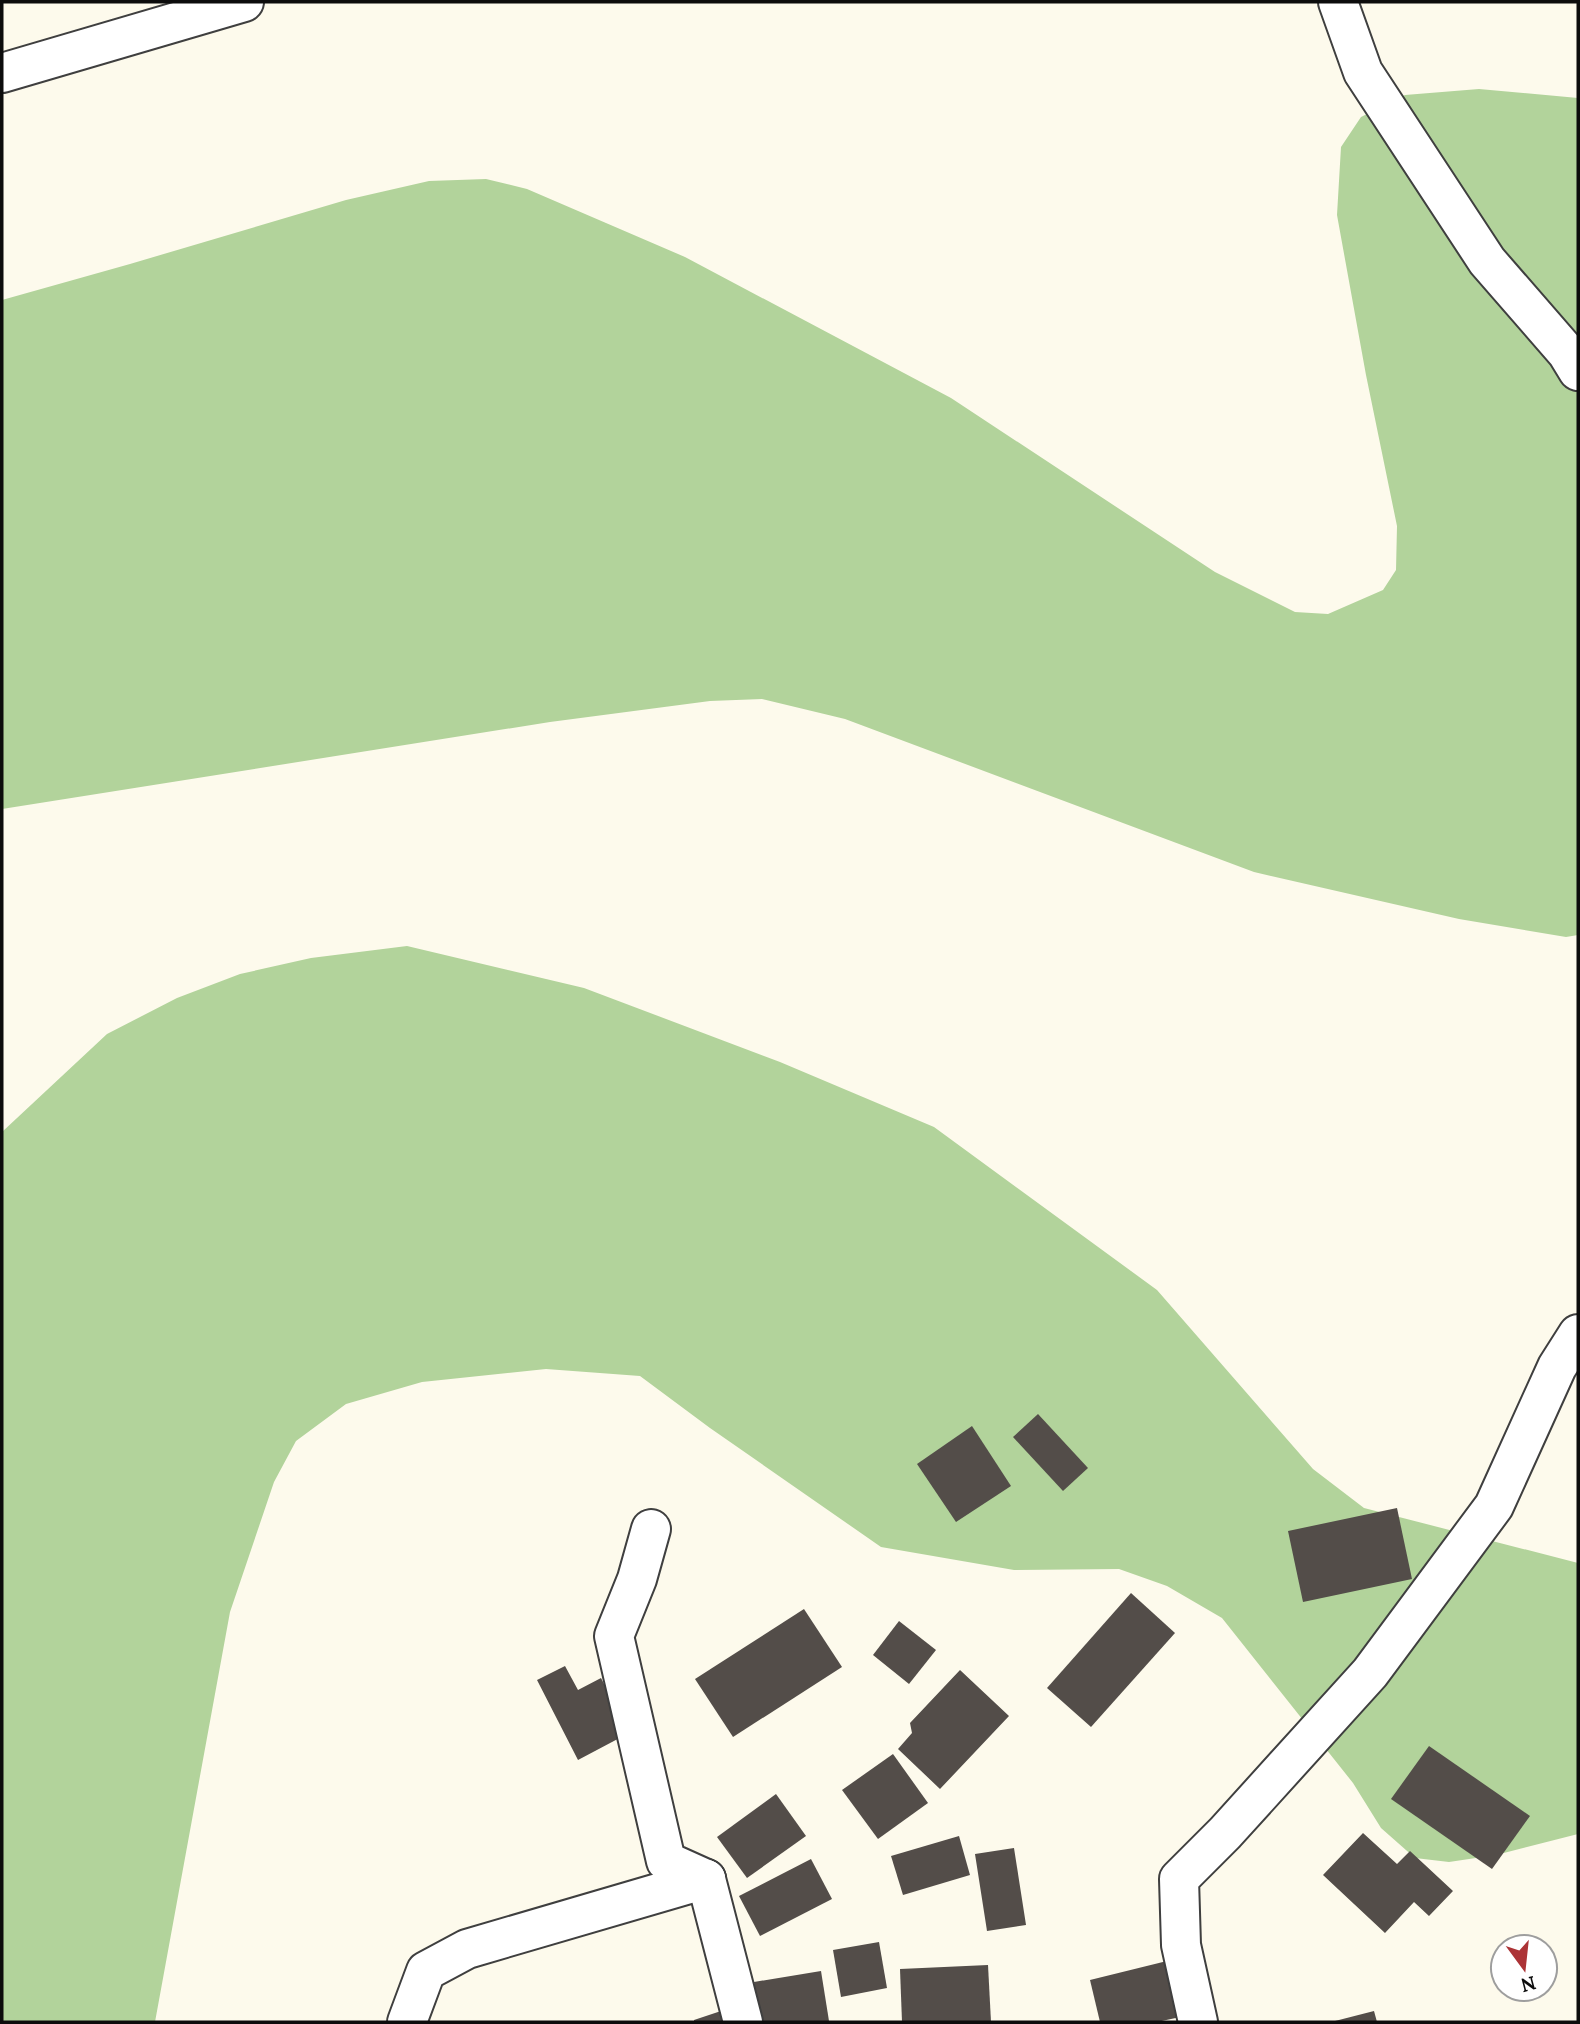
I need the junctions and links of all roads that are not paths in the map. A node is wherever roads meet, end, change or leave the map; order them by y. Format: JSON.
{"nodes":[{"id":1,"x":244,"y":2,"type":"edge"},
{"id":2,"x":1338,"y":2,"type":"edge"},
{"id":3,"x":2,"y":73,"type":"edge"},
{"id":4,"x":1578,"y":372,"type":"edge"},
{"id":5,"x":1578,"y":1334,"type":"edge"},
{"id":6,"x":651,"y":1528,"type":"dead end"},
{"id":7,"x":706,"y":1879,"type":"junction"},
{"id":8,"x":407,"y":2022,"type":"edge"},
{"id":9,"x":743,"y":2022,"type":"edge"},
{"id":10,"x":1198,"y":2022,"type":"edge"}],
"edges":[{"from":1,"to":3,"type":"street"},
{"from":2,"to":4,"type":"street"},
{"from":5,"to":10,"type":"street"},
{"from":6,"to":7,"type":"street"},
{"from":7,"to":8,"type":"street"},
{"from":7,"to":9,"type":"street"}]}
